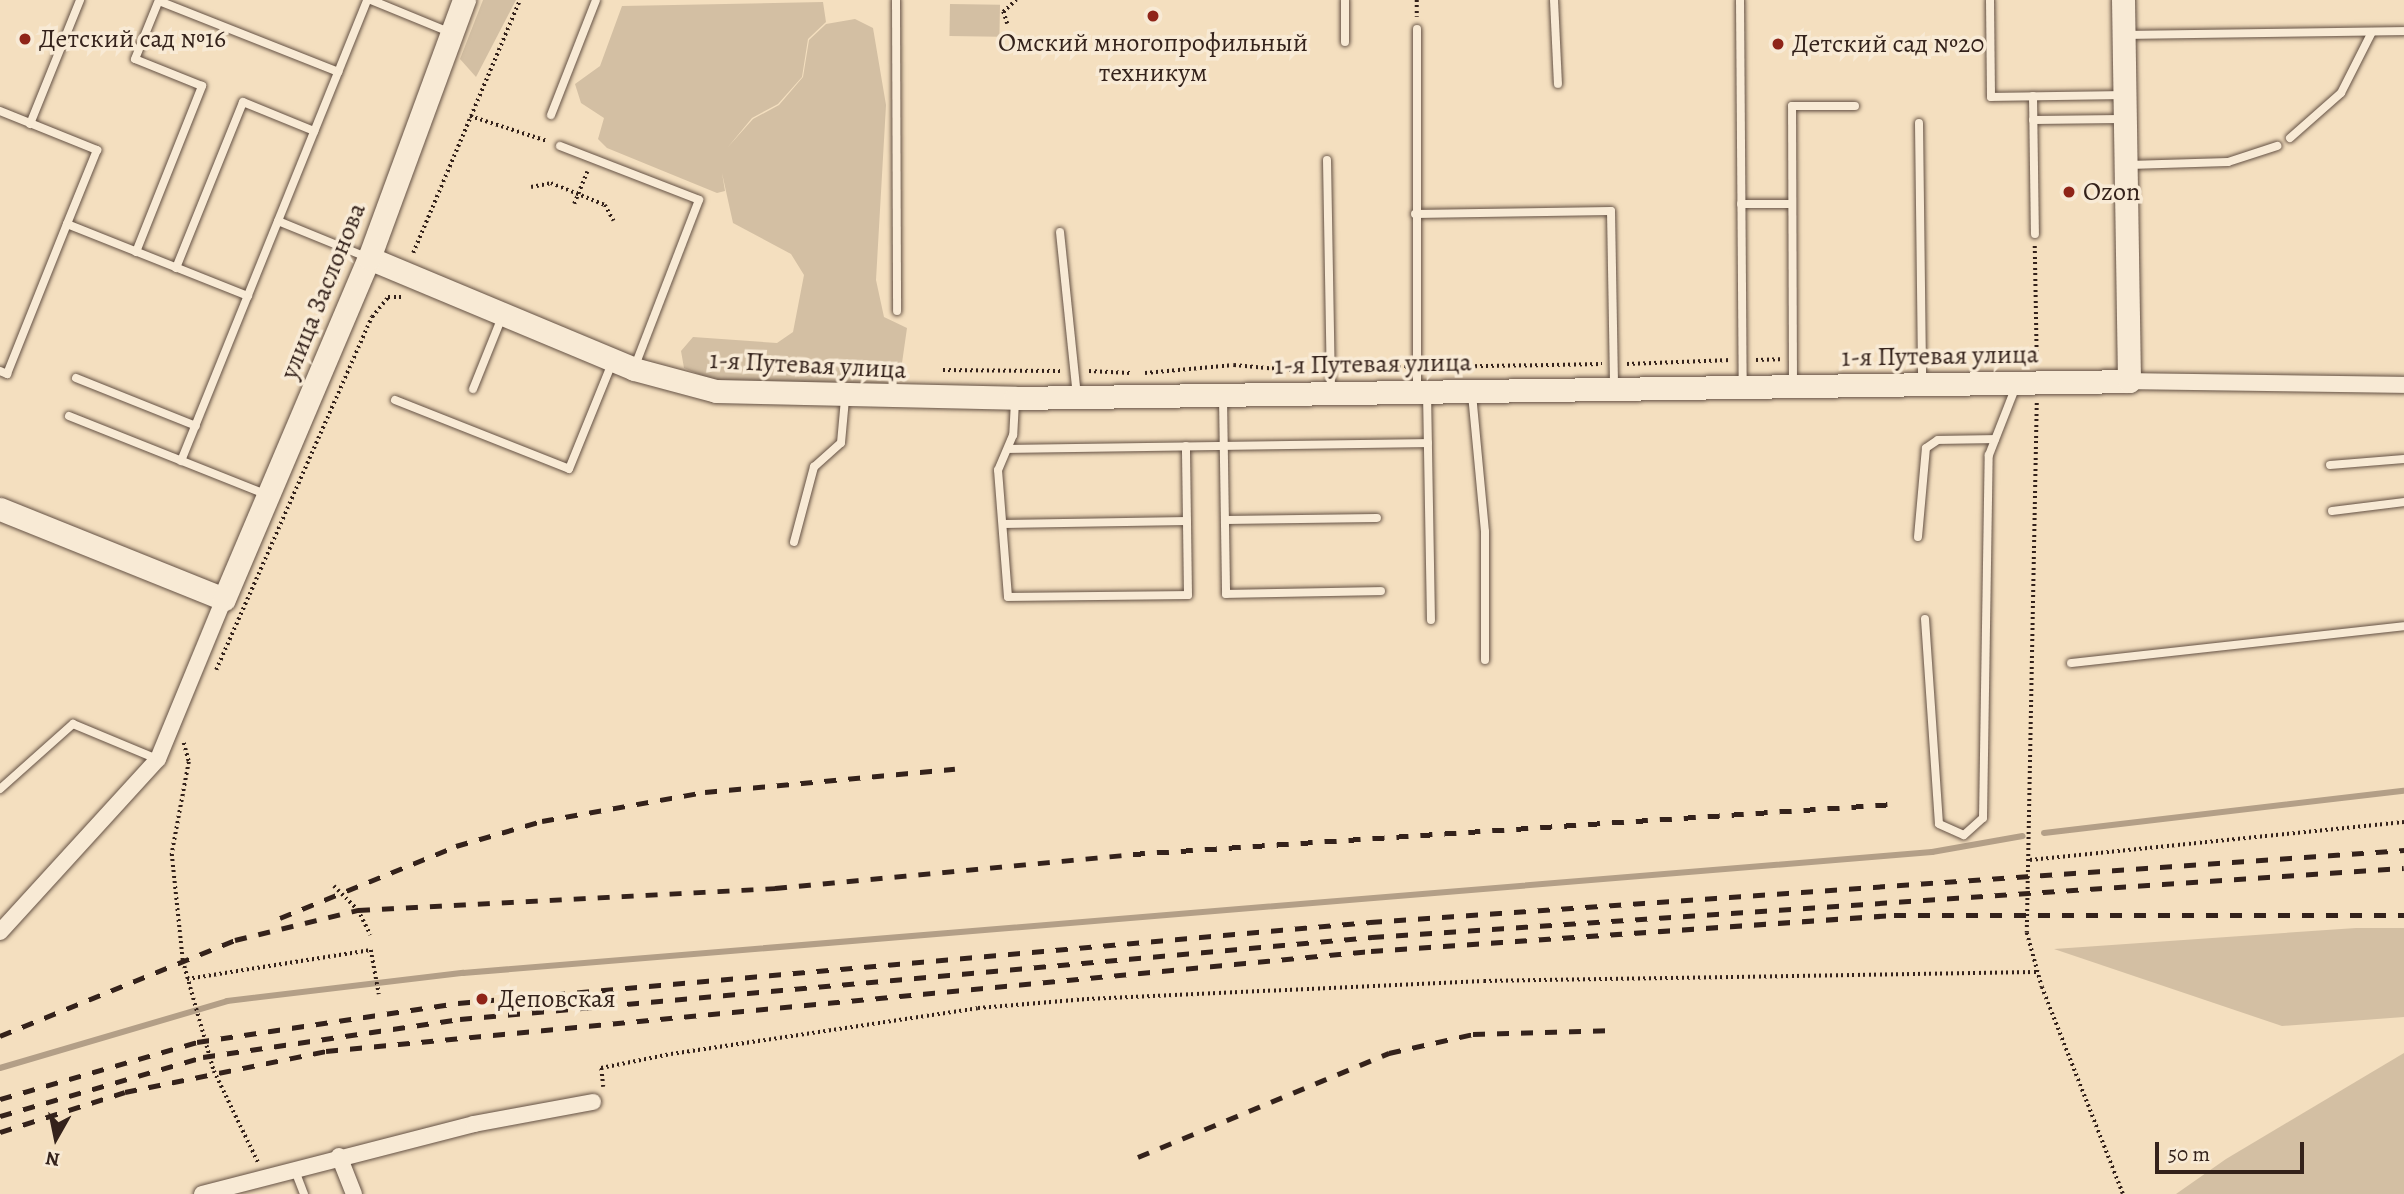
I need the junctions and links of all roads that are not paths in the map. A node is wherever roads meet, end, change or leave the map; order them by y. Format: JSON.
{"nodes":[{"id":1,"x":80,"y":0,"type":"edge"},
{"id":2,"x":159,"y":0,"type":"edge"},
{"id":3,"x":369,"y":0,"type":"edge"},
{"id":4,"x":464,"y":0,"type":"edge"},
{"id":5,"x":596,"y":0,"type":"edge"},
{"id":6,"x":896,"y":0,"type":"edge"},
{"id":7,"x":1345,"y":0,"type":"edge"},
{"id":8,"x":1554,"y":0,"type":"edge"},
{"id":9,"x":1740,"y":0,"type":"edge"},
{"id":10,"x":1990,"y":0,"type":"edge"},
{"id":11,"x":2123,"y":0,"type":"edge"},
{"id":12,"x":1417,"y":29,"type":"dead end"},
{"id":13,"x":2404,"y":31,"type":"edge"},
{"id":14,"x":2372,"y":32,"type":"junction"},
{"id":15,"x":452,"y":33,"type":"junction"},
{"id":16,"x":2124,"y":35,"type":"junction"},
{"id":17,"x":1345,"y":43,"type":"dead end"},
{"id":18,"x":338,"y":72,"type":"junction"},
{"id":19,"x":1558,"y":84,"type":"dead end"},
{"id":20,"x":2125,"y":95,"type":"junction"},
{"id":21,"x":2033,"y":96,"type":"junction"},
{"id":22,"x":1855,"y":106,"type":"dead end"},
{"id":23,"x":0,"y":111,"type":"edge"},
{"id":24,"x":551,"y":115,"type":"dead end"},
{"id":25,"x":2125,"y":119,"type":"junction"},
{"id":26,"x":2033,"y":120,"type":"junction"},
{"id":27,"x":1919,"y":123,"type":"dead end"},
{"id":28,"x":30,"y":124,"type":"junction"},
{"id":29,"x":314,"y":131,"type":"junction"},
{"id":30,"x":2290,"y":138,"type":"dead end"},
{"id":31,"x":560,"y":146,"type":"road end"},
{"id":32,"x":2277,"y":146,"type":"dead end"},
{"id":33,"x":1327,"y":160,"type":"dead end"},
{"id":34,"x":2126,"y":165,"type":"junction"},
{"id":35,"x":1741,"y":204,"type":"junction"},
{"id":36,"x":1792,"y":204,"type":"junction"},
{"id":37,"x":1415,"y":214,"type":"junction"},
{"id":38,"x":278,"y":221,"type":"junction"},
{"id":39,"x":67,"y":224,"type":"junction"},
{"id":40,"x":1060,"y":232,"type":"dead end"},
{"id":41,"x":2035,"y":234,"type":"road end"},
{"id":42,"x":136,"y":252,"type":"junction"},
{"id":43,"x":369,"y":258,"type":"junction"},
{"id":44,"x":176,"y":268,"type":"junction"},
{"id":45,"x":248,"y":296,"type":"junction"},
{"id":46,"x":897,"y":311,"type":"dead end"},
{"id":47,"x":503,"y":314,"type":"junction"},
{"id":48,"x":623,"y":364,"type":"junction"},
{"id":49,"x":0,"y":371,"type":"edge"},
{"id":50,"x":76,"y":378,"type":"dead end"},
{"id":51,"x":2129,"y":382,"type":"junction"},
{"id":52,"x":1922,"y":384,"type":"junction"},
{"id":53,"x":2027,"y":384,"type":"junction"},
{"id":54,"x":2404,"y":385,"type":"edge"},
{"id":55,"x":1793,"y":386,"type":"junction"},
{"id":56,"x":1743,"y":387,"type":"junction"},
{"id":57,"x":473,"y":389,"type":"dead end"},
{"id":58,"x":1614,"y":389,"type":"junction"},
{"id":59,"x":1472,"y":391,"type":"junction"},
{"id":60,"x":1422,"y":392,"type":"junction"},
{"id":61,"x":1331,"y":393,"type":"junction"},
{"id":62,"x":1223,"y":395,"type":"junction"},
{"id":63,"x":1077,"y":396,"type":"junction"},
{"id":64,"x":1015,"y":398,"type":"junction"},
{"id":65,"x":845,"y":399,"type":"junction"},
{"id":66,"x":395,"y":400,"type":"dead end"},
{"id":67,"x":69,"y":416,"type":"dead end"},
{"id":68,"x":196,"y":426,"type":"junction"},
{"id":69,"x":1995,"y":439,"type":"junction"},
{"id":70,"x":1428,"y":443,"type":"junction"},
{"id":71,"x":1186,"y":446,"type":"junction"},
{"id":72,"x":1224,"y":446,"type":"junction"},
{"id":73,"x":1008,"y":449,"type":"junction"},
{"id":74,"x":2404,"y":459,"type":"edge"},
{"id":75,"x":181,"y":461,"type":"junction"},
{"id":76,"x":2330,"y":465,"type":"dead end"},
{"id":77,"x":269,"y":496,"type":"junction"},
{"id":78,"x":2404,"y":502,"type":"edge"},
{"id":79,"x":2332,"y":512,"type":"dead end"},
{"id":80,"x":2,"y":514,"type":"edge"},
{"id":81,"x":1377,"y":518,"type":"dead end"},
{"id":82,"x":1225,"y":520,"type":"junction"},
{"id":83,"x":1187,"y":521,"type":"junction"},
{"id":84,"x":1003,"y":524,"type":"junction"},
{"id":85,"x":1919,"y":537,"type":"dead end"},
{"id":86,"x":794,"y":542,"type":"dead end"},
{"id":87,"x":1381,"y":591,"type":"dead end"},
{"id":88,"x":224,"y":599,"type":"junction"},
{"id":89,"x":1925,"y":619,"type":"dead end"},
{"id":90,"x":1431,"y":620,"type":"dead end"},
{"id":91,"x":2404,"y":626,"type":"edge"},
{"id":92,"x":1485,"y":660,"type":"dead end"},
{"id":93,"x":2071,"y":663,"type":"dead end"},
{"id":94,"x":158,"y":759,"type":"junction"},
{"id":95,"x":0,"y":789,"type":"edge"},
{"id":96,"x":0,"y":932,"type":"edge"},
{"id":97,"x":592,"y":1096,"type":"road end"},
{"id":98,"x":339,"y":1156,"type":"junction"},
{"id":99,"x":294,"y":1168,"type":"junction"},
{"id":100,"x":202,"y":1194,"type":"edge"},
{"id":101,"x":304,"y":1194,"type":"edge"},
{"id":102,"x":354,"y":1194,"type":"edge"}],
"edges":[{"from":1,"to":28,"type":"lane"},
{"from":2,"to":18,"type":"lane"},
{"from":2,"to":42,"type":"lane"},
{"from":3,"to":15,"type":"lane"},
{"from":3,"to":18,"type":"lane"},
{"from":4,"to":15,"type":"street","name":"улица Заслонова"},
{"from":5,"to":24,"type":"lane"},
{"from":6,"to":46,"type":"lane"},
{"from":7,"to":17,"type":"lane"},
{"from":8,"to":19,"type":"lane"},
{"from":9,"to":35,"type":"lane"},
{"from":10,"to":21,"type":"lane"},
{"from":11,"to":16,"type":"street"},
{"from":12,"to":37,"type":"lane"},
{"from":13,"to":14,"type":"lane"},
{"from":14,"to":16,"type":"lane"},
{"from":14,"to":30,"type":"lane"},
{"from":15,"to":43,"type":"street","name":"улица Заслонова"},
{"from":16,"to":20,"type":"street"},
{"from":18,"to":29,"type":"lane"},
{"from":20,"to":21,"type":"lane"},
{"from":20,"to":25,"type":"street"},
{"from":21,"to":26,"type":"lane"},
{"from":22,"to":36,"type":"lane"},
{"from":23,"to":28,"type":"lane"},
{"from":25,"to":26,"type":"lane"},
{"from":25,"to":34,"type":"street"},
{"from":26,"to":41,"type":"lane"},
{"from":27,"to":52,"type":"lane"},
{"from":28,"to":39,"type":"lane"},
{"from":29,"to":38,"type":"lane"},
{"from":29,"to":44,"type":"lane"},
{"from":31,"to":48,"type":"lane"},
{"from":32,"to":34,"type":"lane"},
{"from":33,"to":61,"type":"lane"},
{"from":34,"to":51,"type":"street"},
{"from":35,"to":36,"type":"lane"},
{"from":35,"to":56,"type":"lane"},
{"from":36,"to":55,"type":"lane"},
{"from":37,"to":58,"type":"lane"},
{"from":37,"to":60,"type":"lane"},
{"from":38,"to":43,"type":"lane"},
{"from":38,"to":45,"type":"lane"},
{"from":39,"to":42,"type":"lane"},
{"from":39,"to":49,"type":"lane"},
{"from":40,"to":63,"type":"lane"},
{"from":42,"to":44,"type":"lane"},
{"from":43,"to":47,"type":"street","name":"1-я Путевая улица"},
{"from":43,"to":77,"type":"street","name":"улица Заслонова"},
{"from":44,"to":45,"type":"lane"},
{"from":45,"to":68,"type":"lane"},
{"from":47,"to":48,"type":"street","name":"1-я Путевая улица"},
{"from":47,"to":57,"type":"lane"},
{"from":48,"to":65,"type":"street","name":"1-я Путевая улица"},
{"from":48,"to":66,"type":"lane"},
{"from":50,"to":68,"type":"lane"},
{"from":51,"to":53,"type":"street","name":"1-я Путевая улица"},
{"from":51,"to":54,"type":"street","name":"1-я Путевая улица"},
{"from":52,"to":53,"type":"street","name":"1-я Путевая улица"},
{"from":52,"to":55,"type":"street","name":"1-я Путевая улица"},
{"from":53,"to":69,"type":"lane"},
{"from":55,"to":56,"type":"street","name":"1-я Путевая улица"},
{"from":56,"to":58,"type":"street","name":"1-я Путевая улица"},
{"from":58,"to":59,"type":"street","name":"1-я Путевая улица"},
{"from":59,"to":60,"type":"street","name":"1-я Путевая улица"},
{"from":59,"to":92,"type":"lane"},
{"from":60,"to":61,"type":"street","name":"1-я Путевая улица"},
{"from":60,"to":70,"type":"lane"},
{"from":61,"to":62,"type":"street","name":"1-я Путевая улица"},
{"from":62,"to":63,"type":"street","name":"1-я Путевая улица"},
{"from":62,"to":72,"type":"lane"},
{"from":63,"to":64,"type":"street","name":"1-я Путевая улица"},
{"from":64,"to":65,"type":"street","name":"1-я Путевая улица"},
{"from":64,"to":73,"type":"lane"},
{"from":65,"to":86,"type":"lane"},
{"from":67,"to":75,"type":"lane"},
{"from":68,"to":75,"type":"lane"},
{"from":69,"to":85,"type":"lane"},
{"from":69,"to":89,"type":"lane"},
{"from":70,"to":72,"type":"lane"},
{"from":70,"to":90,"type":"lane"},
{"from":71,"to":72,"type":"lane"},
{"from":71,"to":73,"type":"lane"},
{"from":71,"to":83,"type":"lane"},
{"from":72,"to":82,"type":"lane"},
{"from":73,"to":84,"type":"lane"},
{"from":74,"to":76,"type":"lane"},
{"from":75,"to":77,"type":"lane"},
{"from":77,"to":88,"type":"street","name":"улица Заслонова"},
{"from":78,"to":79,"type":"lane"},
{"from":80,"to":88,"type":"street"},
{"from":81,"to":82,"type":"lane"},
{"from":82,"to":87,"type":"lane"},
{"from":83,"to":84,"type":"lane"},
{"from":83,"to":84,"type":"lane"},
{"from":88,"to":94,"type":"street"},
{"from":91,"to":93,"type":"lane"},
{"from":94,"to":95,"type":"lane"},
{"from":94,"to":96,"type":"street"},
{"from":97,"to":98,"type":"street"},
{"from":98,"to":99,"type":"street"},
{"from":98,"to":102,"type":"street"},
{"from":99,"to":100,"type":"street"},
{"from":99,"to":101,"type":"lane"}]}
